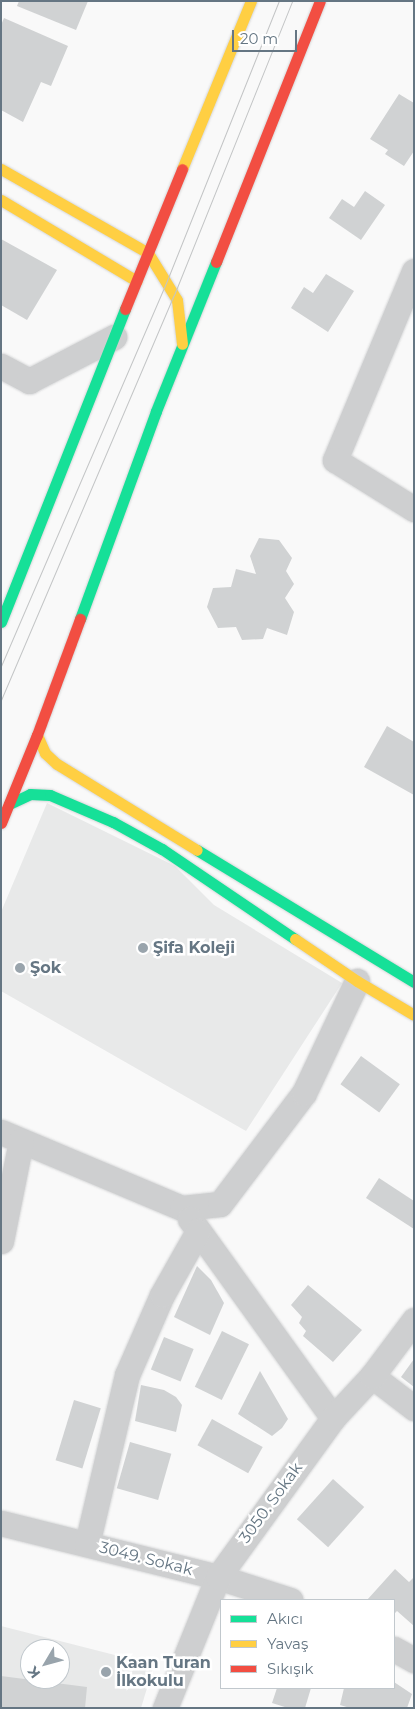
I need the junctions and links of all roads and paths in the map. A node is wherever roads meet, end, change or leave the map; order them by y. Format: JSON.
{"nodes":[{"id":1,"x":251,"y":1,"type":"edge"},
{"id":2,"x":320,"y":1,"type":"edge"},
{"id":3,"x":1,"y":168,"type":"edge"},
{"id":4,"x":1,"y":200,"type":"edge"},
{"id":5,"x":148,"y":253,"type":"junction"},
{"id":6,"x":414,"y":271,"type":"edge"},
{"id":7,"x":137,"y":282,"type":"junction"},
{"id":8,"x":114,"y":337,"type":"junction"},
{"id":9,"x":182,"y":344,"type":"junction"},
{"id":10,"x":1,"y":366,"type":"edge"},
{"id":11,"x":414,"y":509,"type":"edge"},
{"id":12,"x":2,"y":619,"type":"edge"},
{"id":13,"x":37,"y":735,"type":"junction"},
{"id":14,"x":9,"y":804,"type":"junction"},
{"id":15,"x":120,"y":804,"type":"junction"},
{"id":16,"x":113,"y":822,"type":"junction"},
{"id":17,"x":1,"y":823,"type":"edge"},
{"id":18,"x":356,"y":981,"type":"junction"},
{"id":19,"x":414,"y":982,"type":"edge"},
{"id":20,"x":414,"y":1015,"type":"edge"},
{"id":21,"x":11,"y":1137,"type":"edge"},
{"id":22,"x":182,"y":1208,"type":"junction"},
{"id":23,"x":198,"y":1231,"type":"junction"},
{"id":24,"x":1,"y":1241,"type":"edge"},
{"id":25,"x":414,"y":1320,"type":"edge"},
{"id":26,"x":372,"y":1376,"type":"junction"},
{"id":27,"x":414,"y":1408,"type":"edge"},
{"id":28,"x":333,"y":1418,"type":"junction"},
{"id":29,"x":1,"y":1523,"type":"edge"},
{"id":30,"x":87,"y":1544,"type":"junction"},
{"id":31,"x":218,"y":1577,"type":"junction"},
{"id":32,"x":287,"y":1599,"type":"edge"},
{"id":33,"x":395,"y":1649,"type":"edge"},
{"id":34,"x":414,"y":1660,"type":"edge"},
{"id":35,"x":165,"y":1708,"type":"edge"}],
"edges":[{"from":1,"to":5,"type":"main road"},
{"from":2,"to":9,"type":"main road"},
{"from":3,"to":5,"type":"main road"},
{"from":4,"to":7,"type":"main road"},
{"from":5,"to":7,"type":"main road"},
{"from":5,"to":9,"type":"main road"},
{"from":6,"to":11,"type":"street"},
{"from":7,"to":8,"type":"main road"},
{"from":8,"to":10,"type":"street"},
{"from":8,"to":12,"type":"main road"},
{"from":9,"to":13,"type":"main road"},
{"from":13,"to":14,"type":"main road"},
{"from":13,"to":15,"type":"main road"},
{"from":14,"to":16,"type":"main road"},
{"from":14,"to":17,"type":"main road"},
{"from":15,"to":16,"type":"main road"},
{"from":15,"to":19,"type":"main road"},
{"from":16,"to":18,"type":"main road"},
{"from":18,"to":20,"type":"main road"},
{"from":18,"to":22,"type":"street"},
{"from":21,"to":22,"type":"street"},
{"from":21,"to":24,"type":"street"},
{"from":22,"to":23,"type":"street"},
{"from":23,"to":28,"type":"street"},
{"from":23,"to":30,"type":"street"},
{"from":25,"to":26,"type":"street","name":"3050. Sokak"},
{"from":26,"to":27,"type":"street"},
{"from":26,"to":28,"type":"street","name":"3050. Sokak"},
{"from":28,"to":31,"type":"street","name":"3050. Sokak"},
{"from":29,"to":30,"type":"street","name":"3049. Sokak"},
{"from":30,"to":31,"type":"street","name":"3049. Sokak"},
{"from":31,"to":32,"type":"street","name":"3049. Sokak"},
{"from":31,"to":35,"type":"street","name":"3050. Sokak"},
{"from":33,"to":34,"type":"street"}]}
